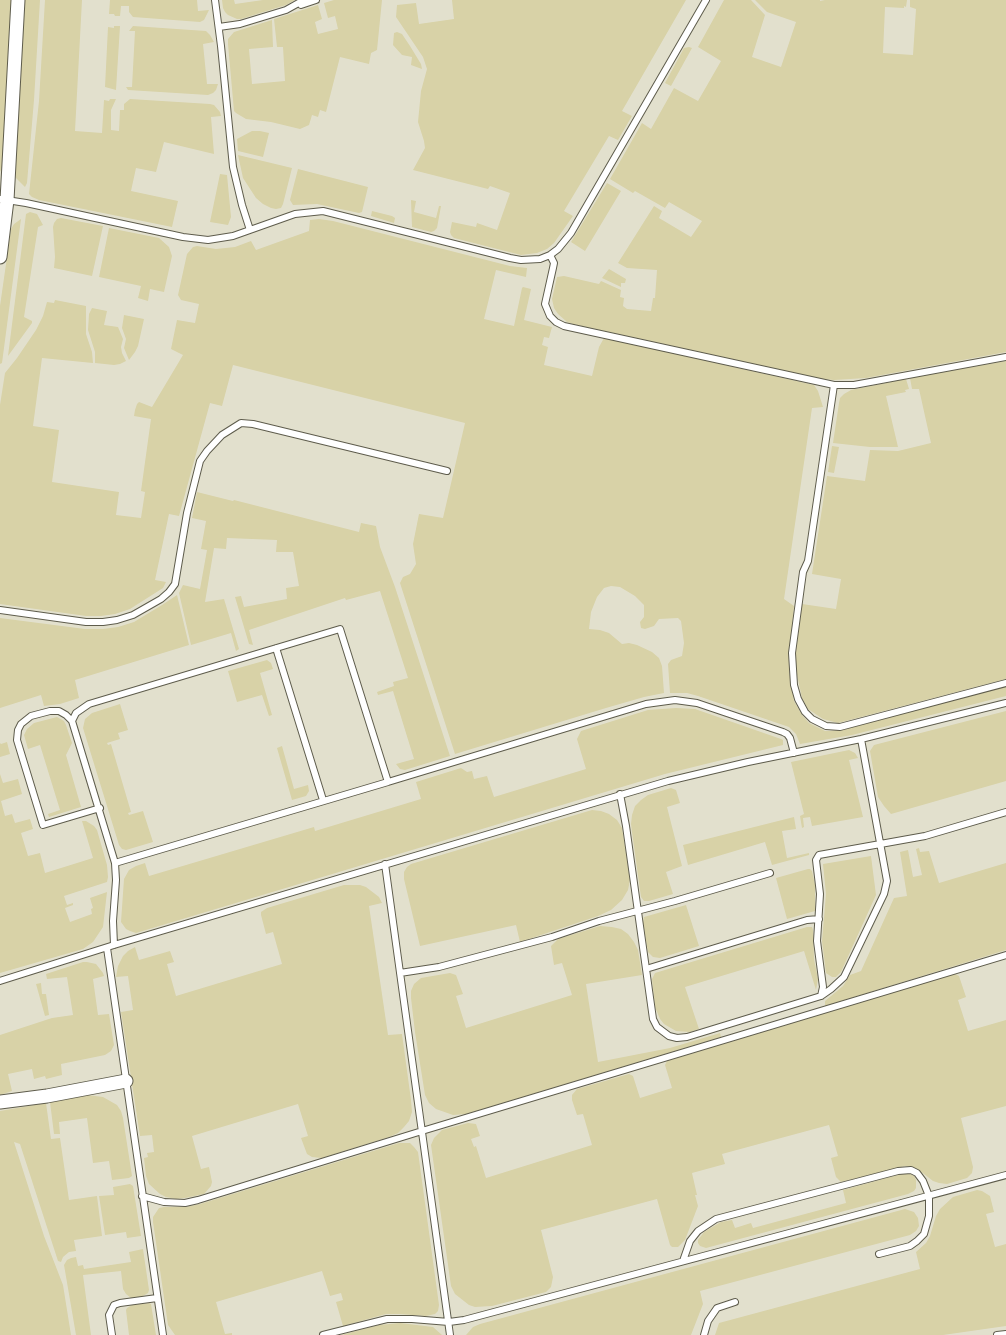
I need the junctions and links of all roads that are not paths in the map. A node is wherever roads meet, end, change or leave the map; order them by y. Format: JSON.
{"nodes":[{"id":1,"x":18,"y":0,"type":"edge"},
{"id":2,"x":215,"y":0,"type":"edge"},
{"id":3,"x":304,"y":0,"type":"edge"},
{"id":4,"x":316,"y":0,"type":"edge"},
{"id":5,"x":706,"y":0,"type":"edge"},
{"id":6,"x":292,"y":7,"type":"junction"},
{"id":7,"x":219,"y":27,"type":"junction"},
{"id":8,"x":3,"y":200,"type":"edge"},
{"id":9,"x":250,"y":230,"type":"junction"},
{"id":10,"x":550,"y":255,"type":"junction"},
{"id":11,"x":0,"y":257,"type":"edge"},
{"id":12,"x":1006,"y":357,"type":"edge"},
{"id":13,"x":834,"y":385,"type":"junction"},
{"id":14,"x":447,"y":471,"type":"dead end"},
{"id":15,"x":0,"y":610,"type":"edge"},
{"id":16,"x":276,"y":648,"type":"junction"},
{"id":17,"x":1006,"y":683,"type":"edge"},
{"id":18,"x":1006,"y":703,"type":"edge"},
{"id":19,"x":72,"y":721,"type":"junction"},
{"id":20,"x":862,"y":740,"type":"junction"},
{"id":21,"x":794,"y":753,"type":"junction"},
{"id":22,"x":388,"y":782,"type":"junction"},
{"id":23,"x":620,"y":794,"type":"junction"},
{"id":24,"x":323,"y":800,"type":"junction"},
{"id":25,"x":100,"y":808,"type":"junction"},
{"id":26,"x":1006,"y":812,"type":"edge"},
{"id":27,"x":880,"y":843,"type":"junction"},
{"id":28,"x":115,"y":863,"type":"junction"},
{"id":29,"x":385,"y":864,"type":"junction"},
{"id":30,"x":770,"y":873,"type":"dead end"},
{"id":31,"x":638,"y":911,"type":"junction"},
{"id":32,"x":819,"y":919,"type":"junction"},
{"id":33,"x":114,"y":945,"type":"junction"},
{"id":34,"x":107,"y":948,"type":"junction"},
{"id":35,"x":1006,"y":956,"type":"edge"},
{"id":36,"x":646,"y":969,"type":"junction"},
{"id":37,"x":400,"y":972,"type":"junction"},
{"id":38,"x":0,"y":981,"type":"edge"},
{"id":39,"x":821,"y":996,"type":"junction"},
{"id":40,"x":126,"y":1081,"type":"junction"},
{"id":41,"x":0,"y":1102,"type":"edge"},
{"id":42,"x":422,"y":1131,"type":"junction"},
{"id":43,"x":1006,"y":1175,"type":"edge"},
{"id":44,"x":142,"y":1196,"type":"junction"},
{"id":45,"x":929,"y":1196,"type":"junction"},
{"id":46,"x":880,"y":1254,"type":"dead end"},
{"id":47,"x":683,"y":1261,"type":"junction"},
{"id":48,"x":157,"y":1298,"type":"junction"},
{"id":49,"x":734,"y":1302,"type":"dead end"},
{"id":50,"x":448,"y":1322,"type":"junction"},
{"id":51,"x":1006,"y":1334,"type":"edge"},
{"id":52,"x":112,"y":1335,"type":"edge"},
{"id":53,"x":163,"y":1335,"type":"edge"},
{"id":54,"x":323,"y":1335,"type":"edge"},
{"id":55,"x":450,"y":1335,"type":"edge"},
{"id":56,"x":704,"y":1335,"type":"edge"},
{"id":57,"x":997,"y":1335,"type":"edge"}],
"edges":[{"from":1,"to":8,"type":"street"},
{"from":2,"to":7,"type":"lane"},
{"from":3,"to":6,"type":"lane"},
{"from":4,"to":6,"type":"lane"},
{"from":5,"to":10,"type":"lane"},
{"from":6,"to":7,"type":"lane"},
{"from":7,"to":9,"type":"lane"},
{"from":8,"to":9,"type":"lane"},
{"from":8,"to":11,"type":"street"},
{"from":9,"to":10,"type":"lane"},
{"from":10,"to":13,"type":"lane"},
{"from":12,"to":13,"type":"lane"},
{"from":13,"to":17,"type":"lane"},
{"from":14,"to":15,"type":"lane"},
{"from":16,"to":19,"type":"lane"},
{"from":16,"to":22,"type":"lane"},
{"from":16,"to":24,"type":"lane"},
{"from":18,"to":20,"type":"lane"},
{"from":19,"to":25,"type":"lane"},
{"from":19,"to":25,"type":"lane"},
{"from":20,"to":21,"type":"lane"},
{"from":20,"to":27,"type":"lane"},
{"from":21,"to":22,"type":"lane"},
{"from":21,"to":23,"type":"lane"},
{"from":22,"to":24,"type":"lane"},
{"from":23,"to":29,"type":"lane"},
{"from":23,"to":31,"type":"lane"},
{"from":24,"to":28,"type":"lane"},
{"from":25,"to":28,"type":"lane"},
{"from":26,"to":27,"type":"lane"},
{"from":27,"to":32,"type":"lane"},
{"from":27,"to":39,"type":"lane"},
{"from":28,"to":33,"type":"lane"},
{"from":29,"to":33,"type":"lane"},
{"from":29,"to":37,"type":"lane"},
{"from":30,"to":31,"type":"lane"},
{"from":31,"to":36,"type":"lane"},
{"from":31,"to":37,"type":"lane"},
{"from":32,"to":36,"type":"lane"},
{"from":32,"to":39,"type":"lane"},
{"from":33,"to":34,"type":"lane"},
{"from":34,"to":38,"type":"lane"},
{"from":34,"to":40,"type":"lane"},
{"from":35,"to":42,"type":"lane"},
{"from":36,"to":39,"type":"lane"},
{"from":37,"to":42,"type":"lane"},
{"from":40,"to":41,"type":"street"},
{"from":40,"to":44,"type":"lane"},
{"from":42,"to":44,"type":"lane"},
{"from":42,"to":50,"type":"lane"},
{"from":43,"to":45,"type":"lane"},
{"from":44,"to":48,"type":"lane"},
{"from":45,"to":46,"type":"lane"},
{"from":45,"to":47,"type":"lane"},
{"from":45,"to":47,"type":"lane"},
{"from":47,"to":50,"type":"lane"},
{"from":48,"to":52,"type":"lane"},
{"from":48,"to":53,"type":"lane"},
{"from":49,"to":56,"type":"lane"},
{"from":50,"to":54,"type":"lane"},
{"from":50,"to":55,"type":"lane"},
{"from":51,"to":57,"type":"lane"}]}
